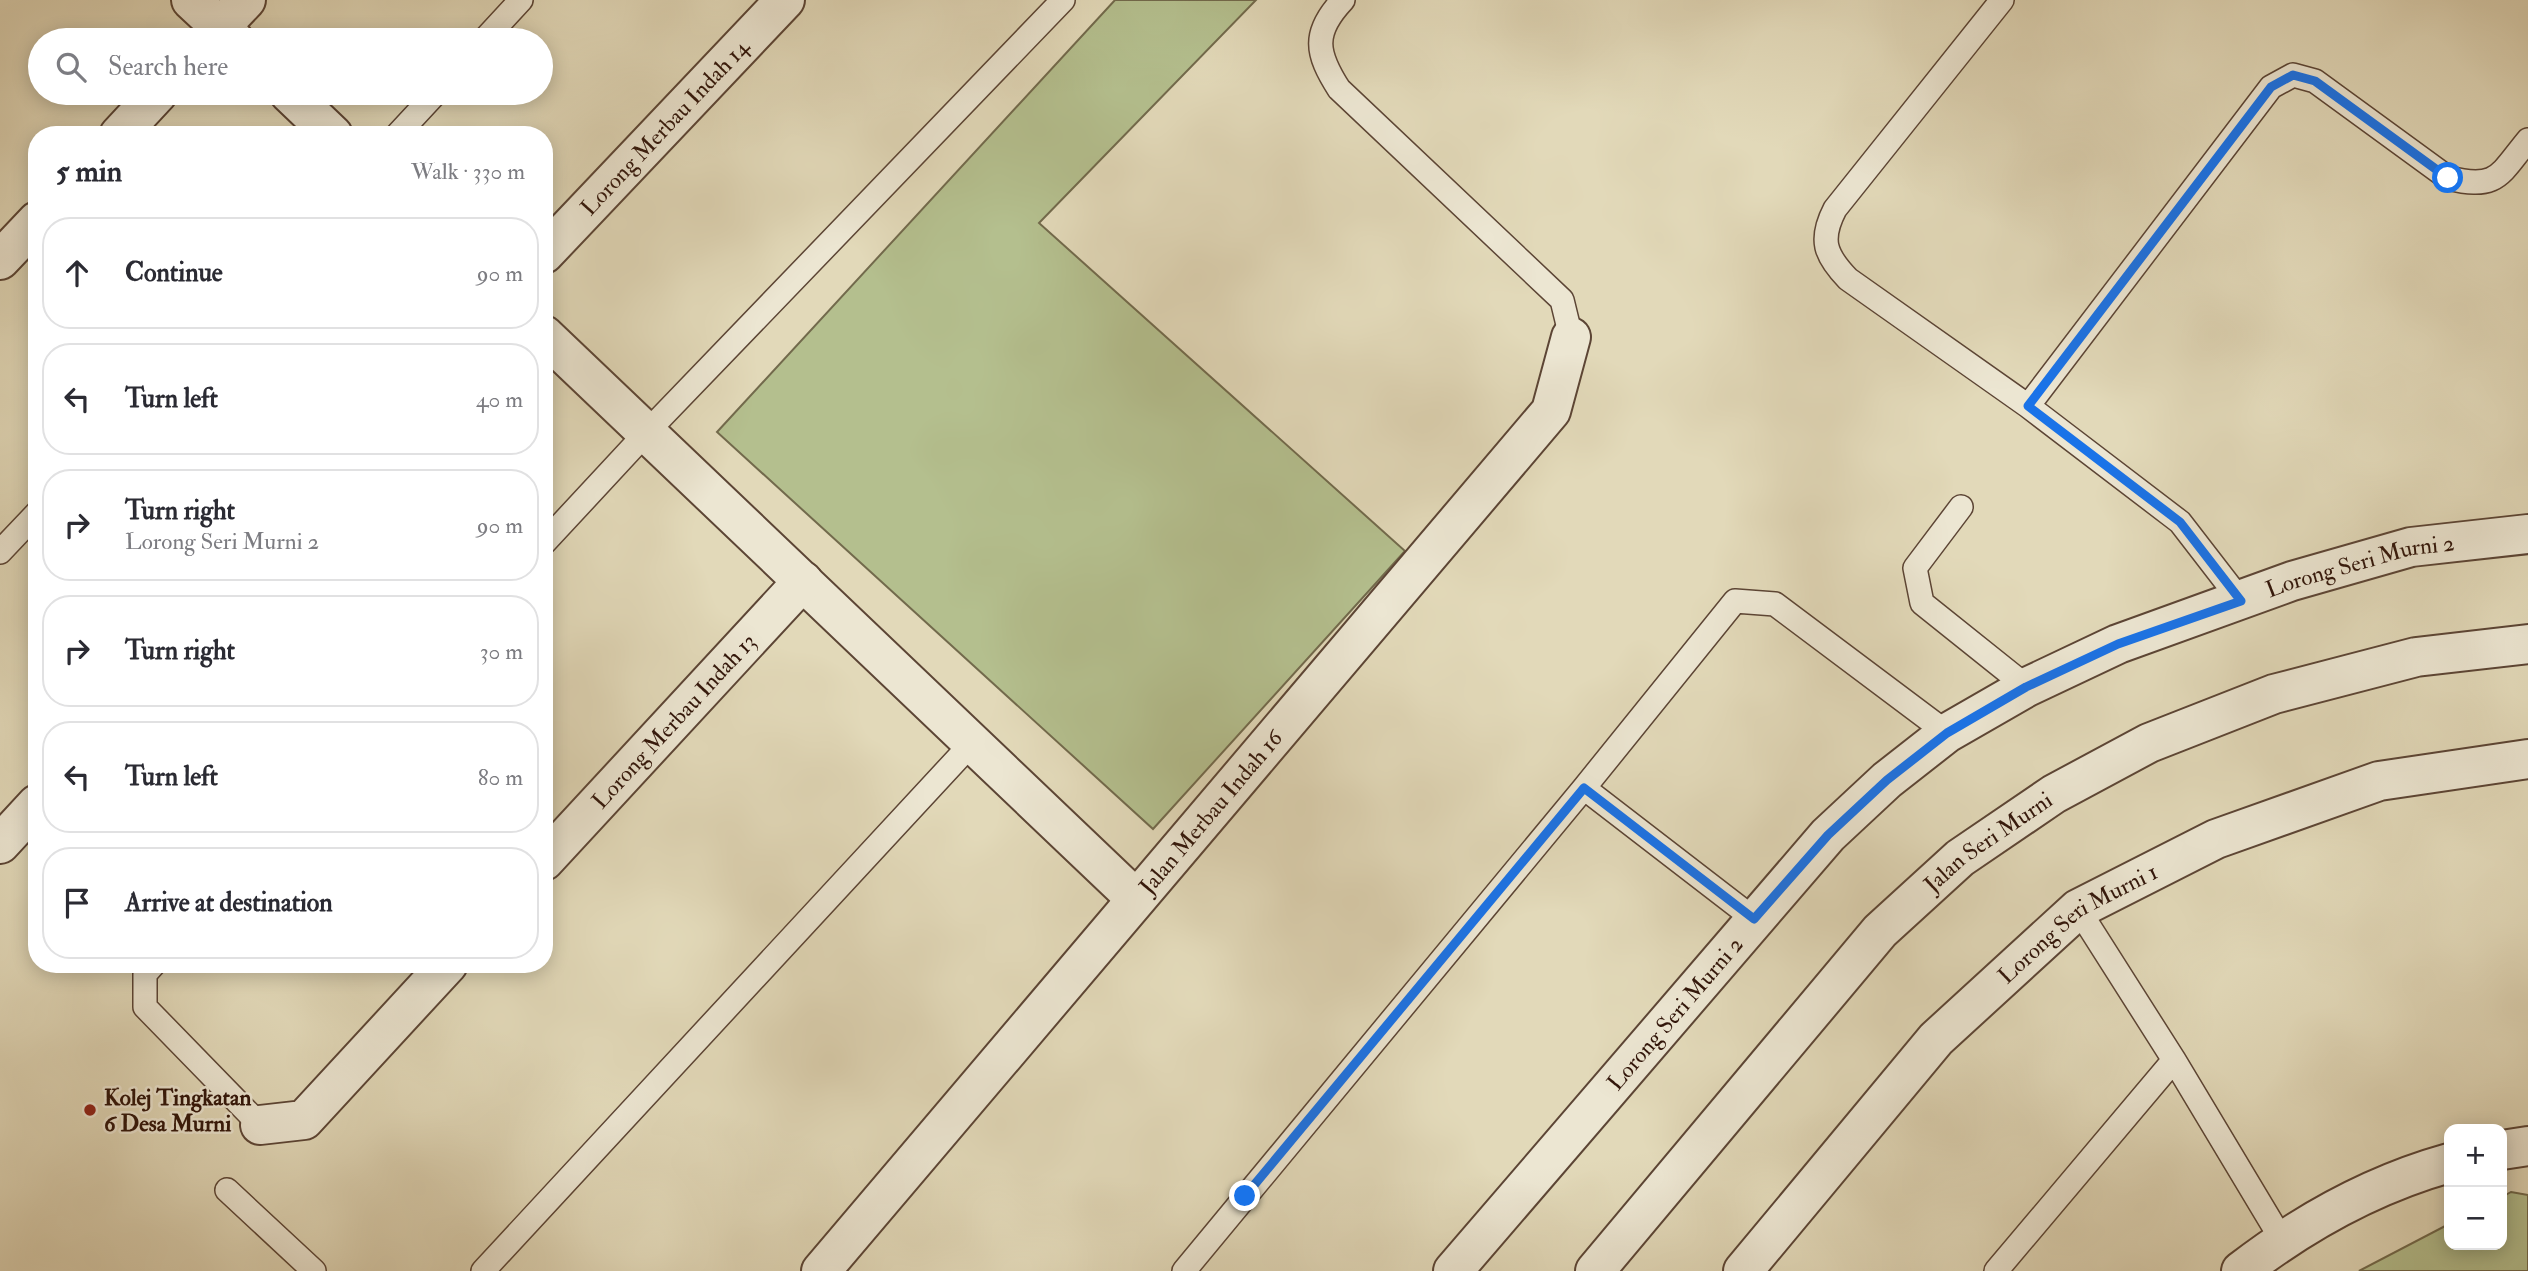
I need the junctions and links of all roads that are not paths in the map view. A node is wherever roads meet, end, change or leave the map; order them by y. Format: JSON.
{"nodes":[{"id":1,"x":191,"y":0,"type":"edge"},
{"id":2,"x":246,"y":0,"type":"edge"},
{"id":3,"x":522,"y":0,"type":"edge"},
{"id":4,"x":785,"y":0,"type":"edge"},
{"id":5,"x":1063,"y":0,"type":"edge"},
{"id":6,"x":1343,"y":0,"type":"edge"},
{"id":7,"x":2002,"y":0,"type":"edge"},
{"id":8,"x":214,"y":28,"type":"edge"},
{"id":9,"x":226,"y":28,"type":"edge"},
{"id":10,"x":495,"y":28,"type":"edge"},
{"id":11,"x":147,"y":105,"type":"edge"},
{"id":12,"x":302,"y":105,"type":"edge"},
{"id":13,"x":425,"y":105,"type":"edge"},
{"id":14,"x":127,"y":126,"type":"edge"},
{"id":15,"x":324,"y":126,"type":"edge"},
{"id":16,"x":405,"y":126,"type":"edge"},
{"id":17,"x":2528,"y":139,"type":"edge"},
{"id":18,"x":28,"y":230,"type":"edge"},
{"id":19,"x":553,"y":245,"type":"edge"},
{"id":20,"x":0,"y":260,"type":"edge"},
{"id":21,"x":1571,"y":337,"type":"joint"},
{"id":22,"x":553,"y":343,"type":"edge"},
{"id":23,"x":2028,"y":406,"type":"junction"},
{"id":24,"x":647,"y":432,"type":"junction"},
{"id":25,"x":1961,"y":507,"type":"dead end"},
{"id":26,"x":28,"y":522,"type":"edge"},
{"id":27,"x":553,"y":533,"type":"edge"},
{"id":28,"x":2528,"y":534,"type":"edge"},
{"id":29,"x":0,"y":552,"type":"edge"},
{"id":30,"x":803,"y":581,"type":"junction"},
{"id":31,"x":2241,"y":601,"type":"junction"},
{"id":32,"x":2528,"y":644,"type":"edge"},
{"id":33,"x":2026,"y":687,"type":"junction"},
{"id":34,"x":1947,"y":733,"type":"junction"},
{"id":35,"x":973,"y":742,"type":"junction"},
{"id":36,"x":2528,"y":759,"type":"edge"},
{"id":37,"x":1584,"y":788,"type":"junction"},
{"id":38,"x":28,"y":814,"type":"edge"},
{"id":39,"x":0,"y":844,"type":"edge"},
{"id":40,"x":553,"y":850,"type":"edge"},
{"id":41,"x":1135,"y":898,"type":"junction"},
{"id":42,"x":2078,"y":909,"type":"junction"},
{"id":43,"x":1754,"y":919,"type":"junction"},
{"id":44,"x":146,"y":973,"type":"edge"},
{"id":45,"x":440,"y":973,"type":"edge"},
{"id":46,"x":2174,"y":1060,"type":"junction"},
{"id":47,"x":261,"y":1125,"type":"joint"},
{"id":48,"x":2528,"y":1146,"type":"edge"},
{"id":49,"x":2507,"y":1149,"type":"edge"},
{"id":50,"x":2444,"y":1164,"type":"edge"},
{"id":51,"x":227,"y":1190,"type":"dead end"},
{"id":52,"x":2281,"y":1240,"type":"junction"},
{"id":53,"x":314,"y":1271,"type":"edge"},
{"id":54,"x":483,"y":1271,"type":"edge"},
{"id":55,"x":821,"y":1271,"type":"edge"},
{"id":56,"x":1184,"y":1271,"type":"edge"},
{"id":57,"x":1453,"y":1271,"type":"edge"},
{"id":58,"x":1595,"y":1271,"type":"edge"},
{"id":59,"x":1743,"y":1271,"type":"edge"},
{"id":60,"x":1996,"y":1271,"type":"edge"},
{"id":61,"x":2241,"y":1271,"type":"edge"}],
"edges":[{"from":1,"to":8,"type":"street"},
{"from":2,"to":9,"type":"street"},
{"from":3,"to":10,"type":"lane"},
{"from":4,"to":19,"type":"street","name":"Lorong Merbau Indah 14"},
{"from":5,"to":24,"type":"lane"},
{"from":6,"to":21,"type":"lane"},
{"from":7,"to":23,"type":"lane"},
{"from":11,"to":14,"type":"street"},
{"from":12,"to":15,"type":"street"},
{"from":13,"to":16,"type":"lane"},
{"from":17,"to":23,"type":"lane"},
{"from":18,"to":20,"type":"street"},
{"from":21,"to":41,"type":"street","name":"Jalan Merbau Indah 16"},
{"from":22,"to":24,"type":"street"},
{"from":23,"to":31,"type":"lane"},
{"from":24,"to":27,"type":"lane"},
{"from":24,"to":30,"type":"street"},
{"from":25,"to":33,"type":"lane"},
{"from":26,"to":29,"type":"lane"},
{"from":28,"to":31,"type":"street","name":"Lorong Seri Murni 2"},
{"from":30,"to":35,"type":"street"},
{"from":30,"to":40,"type":"street","name":"Lorong Merbau Indah 13"},
{"from":31,"to":33,"type":"street","name":"Lorong Seri Murni 2"},
{"from":32,"to":58,"type":"street","name":"Jalan Seri Murni"},
{"from":33,"to":34,"type":"street","name":"Lorong Seri Murni 2"},
{"from":34,"to":37,"type":"lane"},
{"from":34,"to":43,"type":"street","name":"Lorong Seri Murni 2"},
{"from":35,"to":41,"type":"street"},
{"from":35,"to":54,"type":"lane"},
{"from":36,"to":42,"type":"street","name":"Lorong Seri Murni 1"},
{"from":37,"to":43,"type":"lane"},
{"from":37,"to":56,"type":"lane"},
{"from":38,"to":39,"type":"street"},
{"from":41,"to":55,"type":"street","name":"Jalan Merbau Indah 16"},
{"from":42,"to":46,"type":"lane"},
{"from":42,"to":59,"type":"street","name":"Lorong Seri Murni 1"},
{"from":43,"to":57,"type":"street","name":"Lorong Seri Murni 2"},
{"from":44,"to":47,"type":"lane"},
{"from":45,"to":47,"type":"street"},
{"from":46,"to":52,"type":"lane"},
{"from":46,"to":60,"type":"lane"},
{"from":48,"to":49,"type":"street"},
{"from":50,"to":52,"type":"street"},
{"from":51,"to":53,"type":"lane"},
{"from":52,"to":61,"type":"street"}]}
